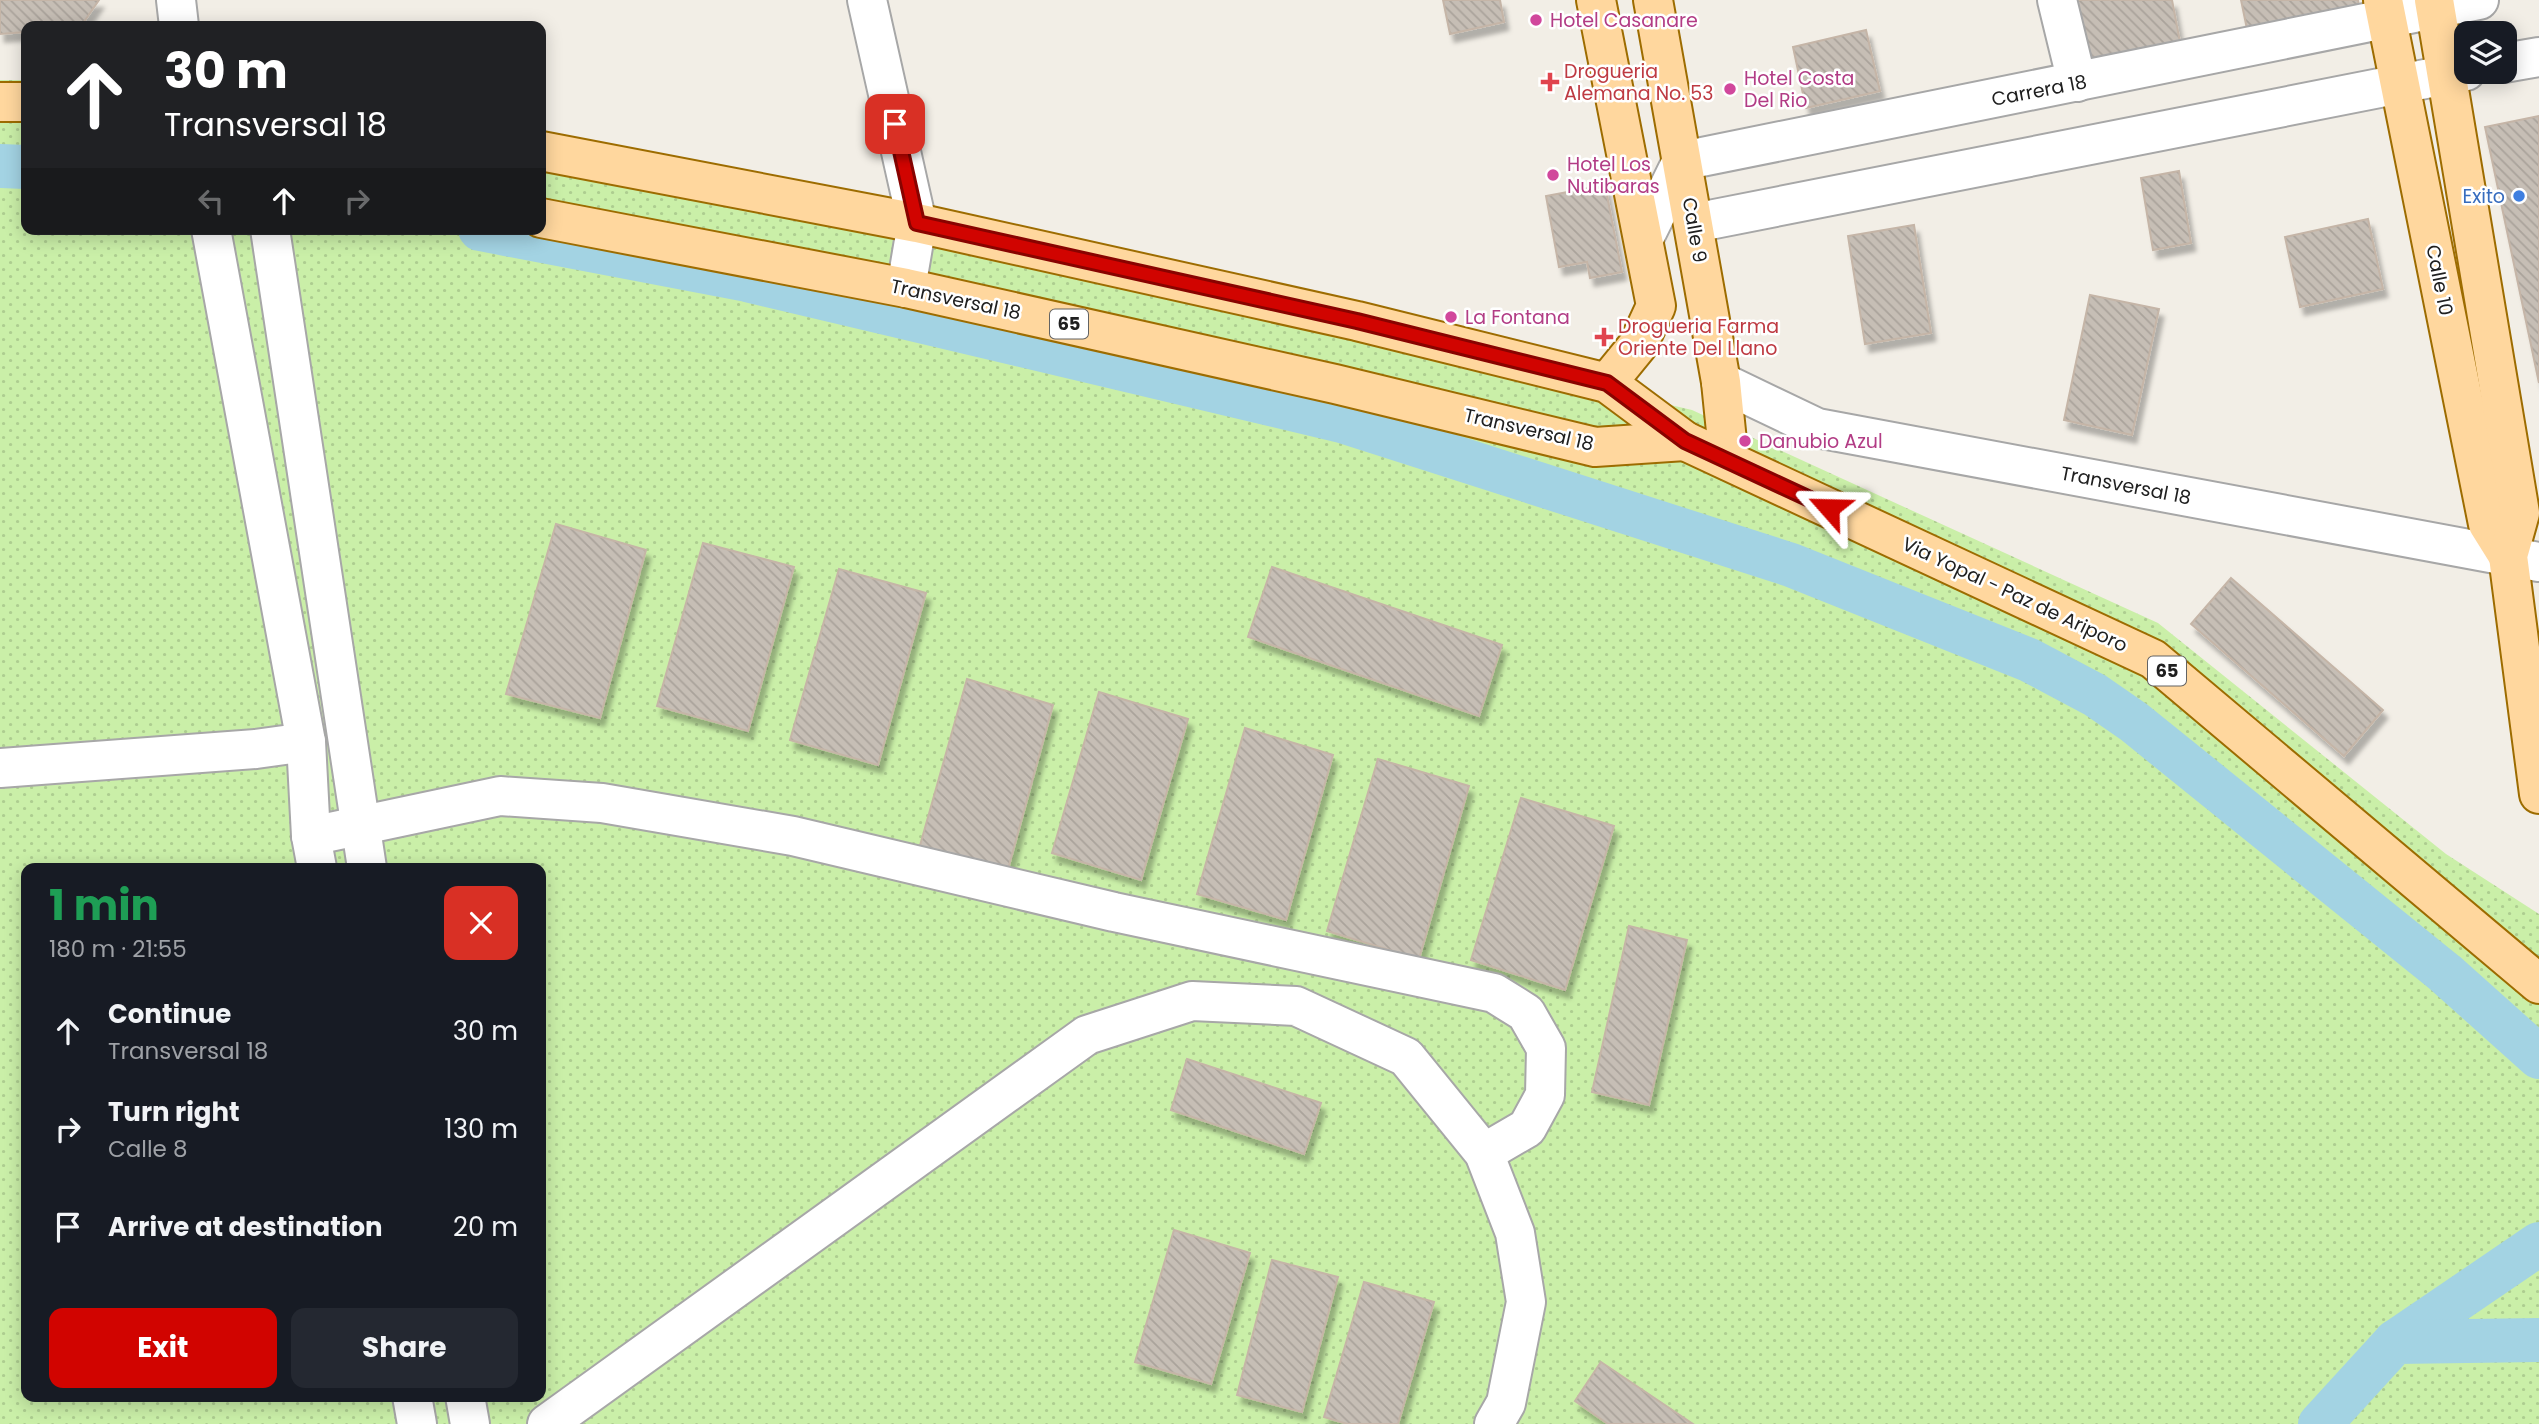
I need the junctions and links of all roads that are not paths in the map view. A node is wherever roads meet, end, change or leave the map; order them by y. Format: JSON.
{"nodes":[{"id":1,"x":176,"y":0,"type":"edge"},
{"id":2,"x":867,"y":0,"type":"edge"},
{"id":3,"x":1596,"y":0,"type":"edge"},
{"id":4,"x":1653,"y":0,"type":"edge"},
{"id":5,"x":2057,"y":0,"type":"edge"},
{"id":6,"x":2479,"y":0,"type":"edge"},
{"id":7,"x":2435,"y":5,"type":"edge"},
{"id":8,"x":2385,"y":10,"type":"edge"},
{"id":9,"x":178,"y":21,"type":"edge"},
{"id":10,"x":2539,"y":57,"type":"edge"},
{"id":11,"x":2517,"y":61,"type":"edge"},
{"id":12,"x":2454,"y":63,"type":"edge"},
{"id":13,"x":2454,"y":73,"type":"edge"},
{"id":14,"x":2077,"y":82,"type":"junction"},
{"id":15,"x":2401,"y":84,"type":"junction"},
{"id":16,"x":2459,"y":84,"type":"edge"},
{"id":17,"x":0,"y":102,"type":"edge"},
{"id":18,"x":21,"y":103,"type":"edge"},
{"id":19,"x":546,"y":152,"type":"edge"},
{"id":20,"x":1682,"y":161,"type":"junction"},
{"id":21,"x":546,"y":219,"type":"edge"},
{"id":22,"x":917,"y":223,"type":"junction"},
{"id":23,"x":1694,"y":223,"type":"junction"},
{"id":24,"x":212,"y":235,"type":"edge"},
{"id":25,"x":271,"y":235,"type":"edge"},
{"id":26,"x":1644,"y":238,"type":"junction"},
{"id":27,"x":906,"y":288,"type":"junction"},
{"id":28,"x":1721,"y":382,"type":"junction"},
{"id":29,"x":1607,"y":383,"type":"junction"},
{"id":30,"x":1685,"y":441,"type":"junction"},
{"id":31,"x":1729,"y":461,"type":"junction"},
{"id":32,"x":2523,"y":559,"type":"edge"},
{"id":33,"x":306,"y":742,"type":"junction"},
{"id":34,"x":0,"y":768,"type":"edge"},
{"id":35,"x":2539,"y":794,"type":"edge"},
{"id":36,"x":359,"y":825,"type":"junction"},
{"id":37,"x":314,"y":852,"type":"edge"},
{"id":38,"x":366,"y":863,"type":"edge"},
{"id":39,"x":2539,"y":984,"type":"edge"},
{"id":40,"x":1484,"y":1153,"type":"junction"},
{"id":41,"x":413,"y":1402,"type":"edge"},
{"id":42,"x":466,"y":1402,"type":"edge"},
{"id":43,"x":417,"y":1424,"type":"edge"},
{"id":44,"x":470,"y":1424,"type":"edge"},
{"id":45,"x":547,"y":1424,"type":"edge"},
{"id":46,"x":1494,"y":1424,"type":"edge"}],
"edges":[{"from":1,"to":9,"type":"street"},
{"from":2,"to":22,"type":"street"},
{"from":3,"to":26,"type":"main road"},
{"from":4,"to":20,"type":"main road","name":"Calle 9"},
{"from":5,"to":14,"type":"street"},
{"from":6,"to":7,"type":"street","name":"Carrera 18"},
{"from":7,"to":8,"type":"street","name":"Carrera 18"},
{"from":7,"to":12,"type":"main road","name":"Calle 10"},
{"from":8,"to":14,"type":"street","name":"Carrera 18"},
{"from":8,"to":15,"type":"main road","name":"Calle 10"},
{"from":10,"to":11,"type":"street"},
{"from":13,"to":15,"type":"street"},
{"from":14,"to":20,"type":"street","name":"Carrera 18"},
{"from":15,"to":23,"type":"street"},
{"from":15,"to":32,"type":"main road","name":"Calle 10"},
{"from":16,"to":32,"type":"main road","name":"Calle 10"},
{"from":17,"to":18,"type":"main road"},
{"from":19,"to":22,"type":"main road","number":"65"},
{"from":20,"to":23,"type":"main road","name":"Calle 9"},
{"from":20,"to":26,"type":"street"},
{"from":21,"to":27,"type":"main road","name":"Transversal 18","number":"65"},
{"from":22,"to":27,"type":"street"},
{"from":22,"to":29,"type":"main road","number":"65"},
{"from":23,"to":28,"type":"main road","name":"Calle 9"},
{"from":24,"to":33,"type":"street"},
{"from":25,"to":36,"type":"street"},
{"from":26,"to":29,"type":"main road"},
{"from":27,"to":30,"type":"main road","name":"Transversal 18","number":"65"},
{"from":28,"to":31,"type":"main road","name":"Calle 9"},
{"from":28,"to":32,"type":"street","name":"Transversal 18"},
{"from":29,"to":30,"type":"main road","number":"65"},
{"from":30,"to":31,"type":"main road","name":"Via Yopal - Paz de Ariporo","number":"65"},
{"from":31,"to":39,"type":"main road","name":"Via Yopal - Paz de Ariporo","number":"65"},
{"from":32,"to":35,"type":"main road","name":"Calle 10"},
{"from":33,"to":34,"type":"street"},
{"from":33,"to":37,"type":"street"},
{"from":36,"to":37,"type":"street"},
{"from":36,"to":38,"type":"street"},
{"from":36,"to":40,"type":"street"},
{"from":40,"to":45,"type":"street"},
{"from":40,"to":46,"type":"street"},
{"from":41,"to":43,"type":"street"},
{"from":42,"to":44,"type":"street"}]}
